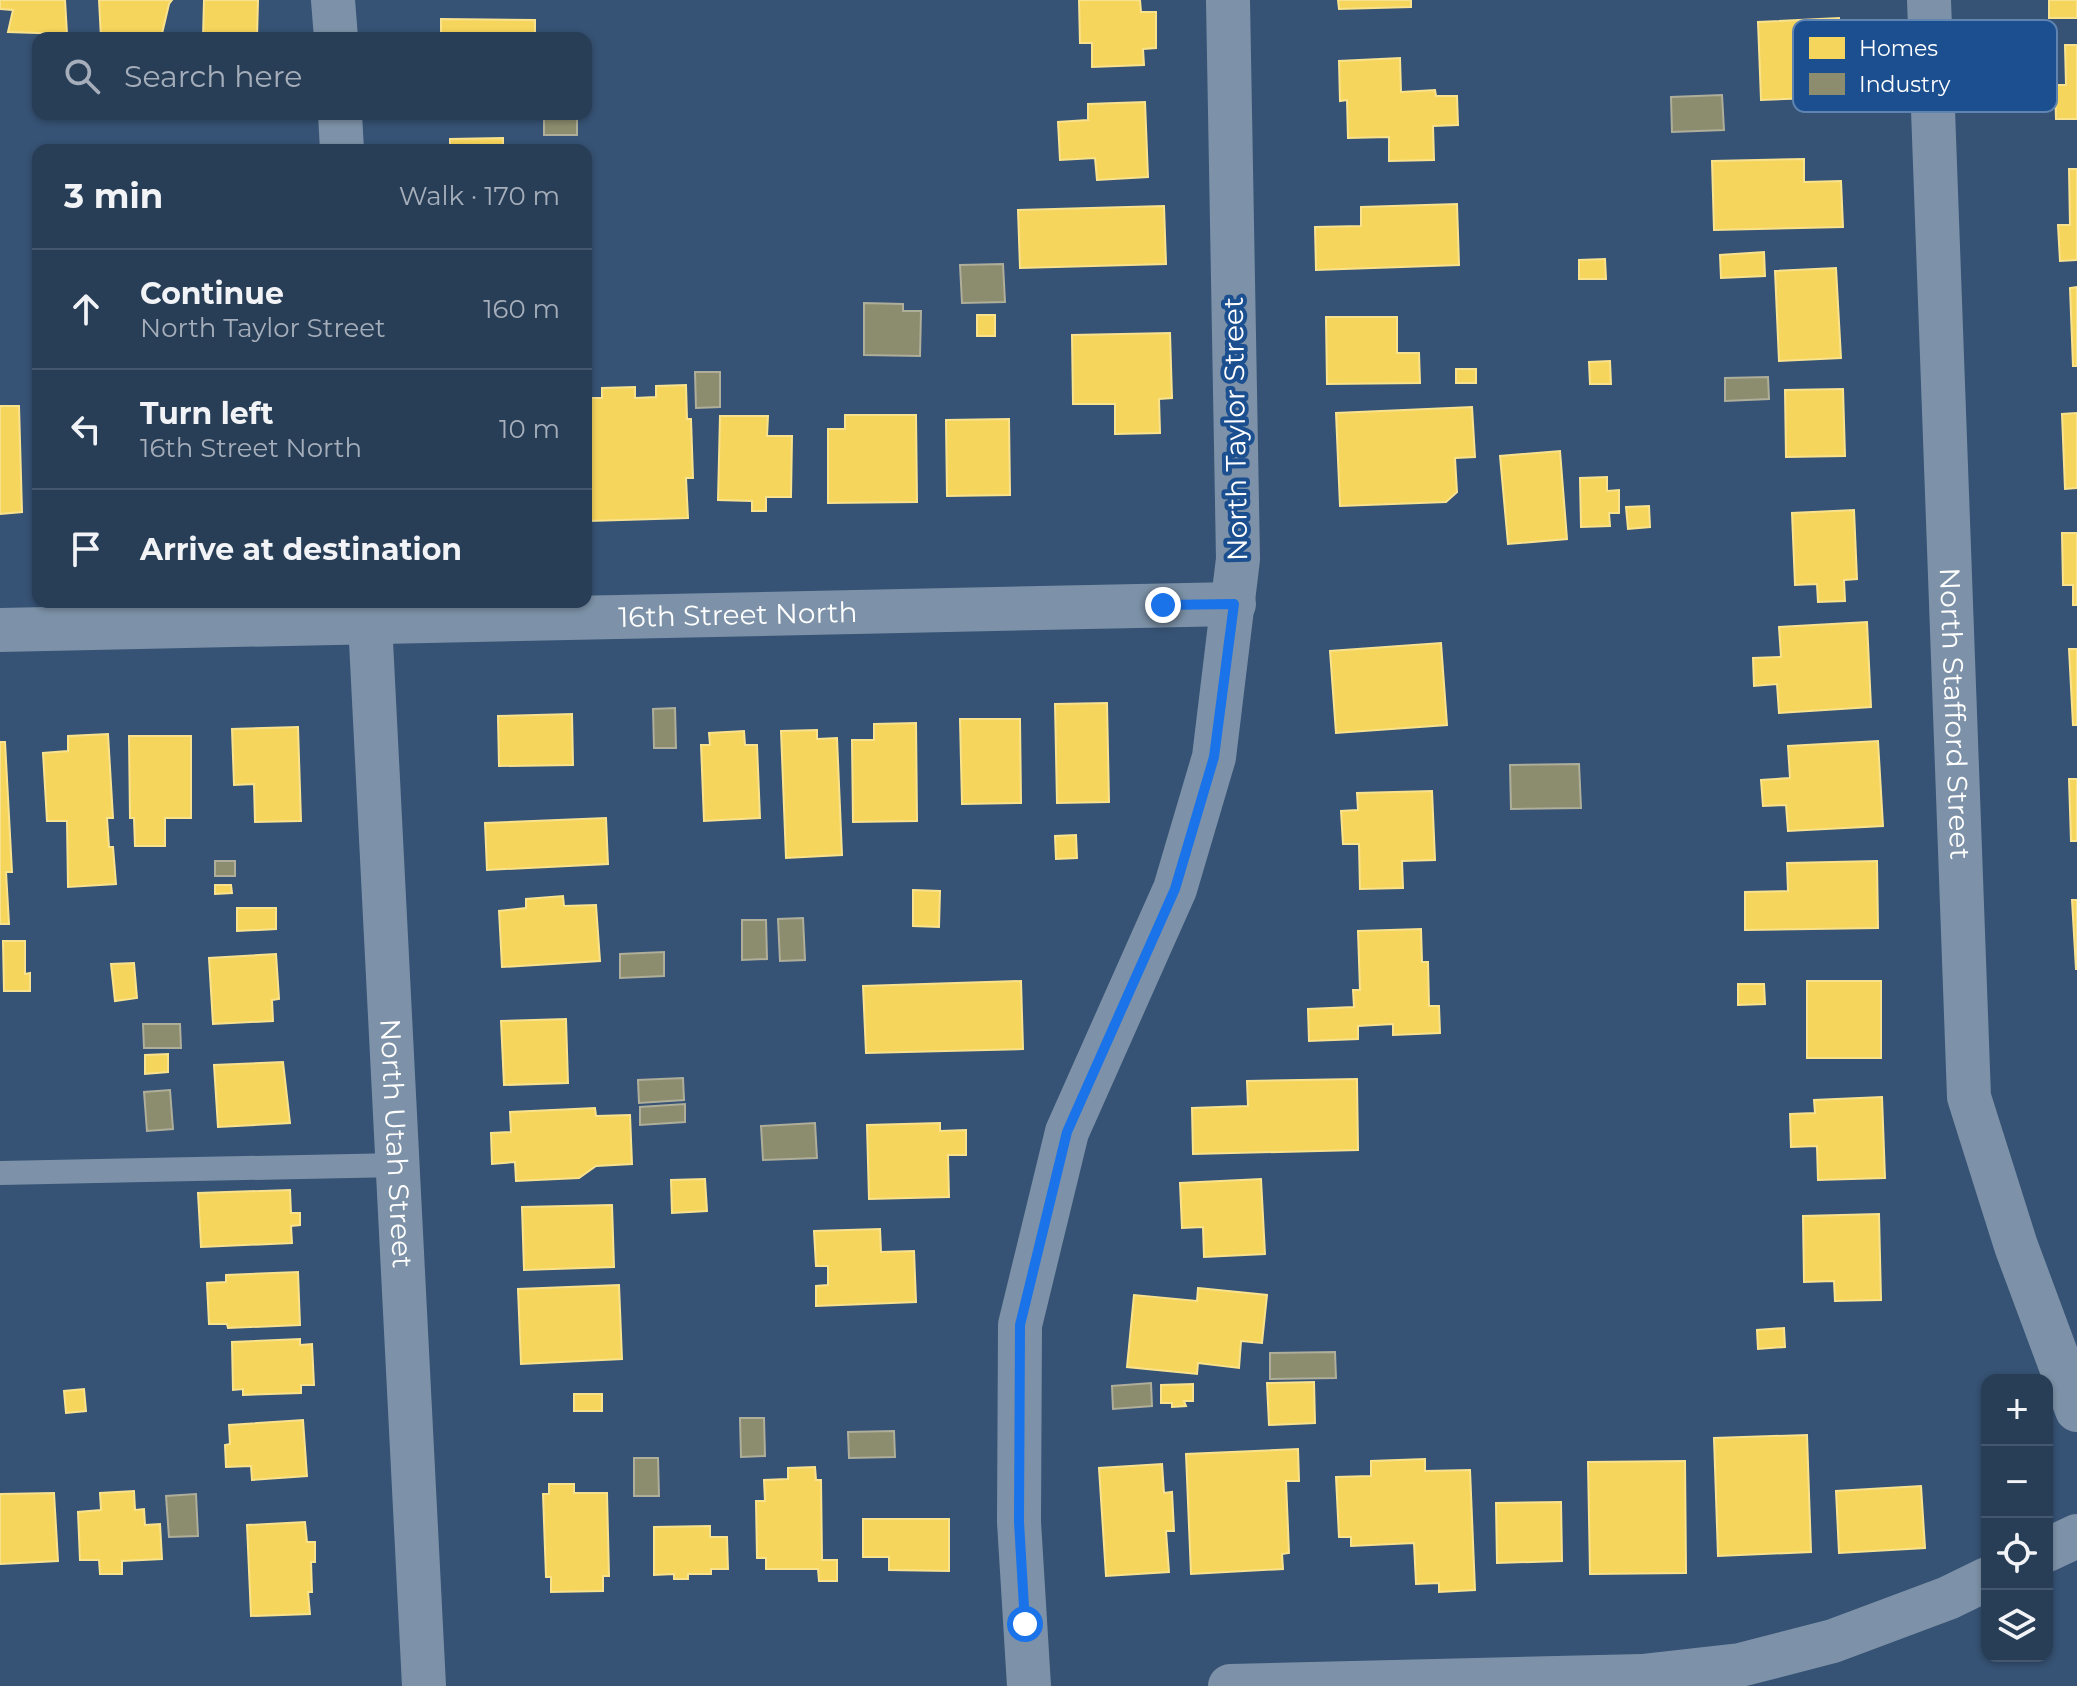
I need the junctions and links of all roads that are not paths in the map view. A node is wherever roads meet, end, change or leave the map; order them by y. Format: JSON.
{"nodes":[{"id":1,"x":333,"y":0,"type":"edge"},
{"id":2,"x":1228,"y":0,"type":"edge"},
{"id":3,"x":1929,"y":0,"type":"edge"},
{"id":4,"x":1930,"y":20,"type":"edge"},
{"id":5,"x":336,"y":32,"type":"edge"},
{"id":6,"x":1933,"y":112,"type":"edge"},
{"id":7,"x":340,"y":120,"type":"edge"},
{"id":8,"x":342,"y":144,"type":"edge"},
{"id":9,"x":1234,"y":604,"type":"junction"},
{"id":10,"x":369,"y":612,"type":"edge"},
{"id":11,"x":0,"y":630,"type":"edge"},
{"id":12,"x":399,"y":1165,"type":"junction"},
{"id":13,"x":0,"y":1173,"type":"edge"},
{"id":14,"x":2077,"y":1410,"type":"edge"},
{"id":15,"x":2077,"y":1536,"type":"edge"},
{"id":16,"x":2053,"y":1547,"type":"edge"},
{"id":17,"x":1981,"y":1582,"type":"edge"},
{"id":18,"x":424,"y":1686,"type":"edge"},
{"id":19,"x":1029,"y":1686,"type":"edge"},
{"id":20,"x":1230,"y":1686,"type":"edge"}],
"edges":[{"from":1,"to":5,"type":"street"},
{"from":2,"to":9,"type":"street","name":"North Taylor Street"},
{"from":3,"to":4,"type":"street","name":"North Stafford Street"},
{"from":6,"to":14,"type":"street","name":"North Stafford Street"},
{"from":7,"to":8,"type":"street"},
{"from":9,"to":10,"type":"street","name":"16th Street North"},
{"from":9,"to":19,"type":"street","name":"North Taylor Street"},
{"from":10,"to":11,"type":"street","name":"16th Street North"},
{"from":10,"to":12,"type":"street","name":"North Utah Street"},
{"from":12,"to":13,"type":"lane"},
{"from":12,"to":18,"type":"street","name":"North Utah Street"},
{"from":15,"to":16,"type":"street"},
{"from":17,"to":20,"type":"street"}]}
